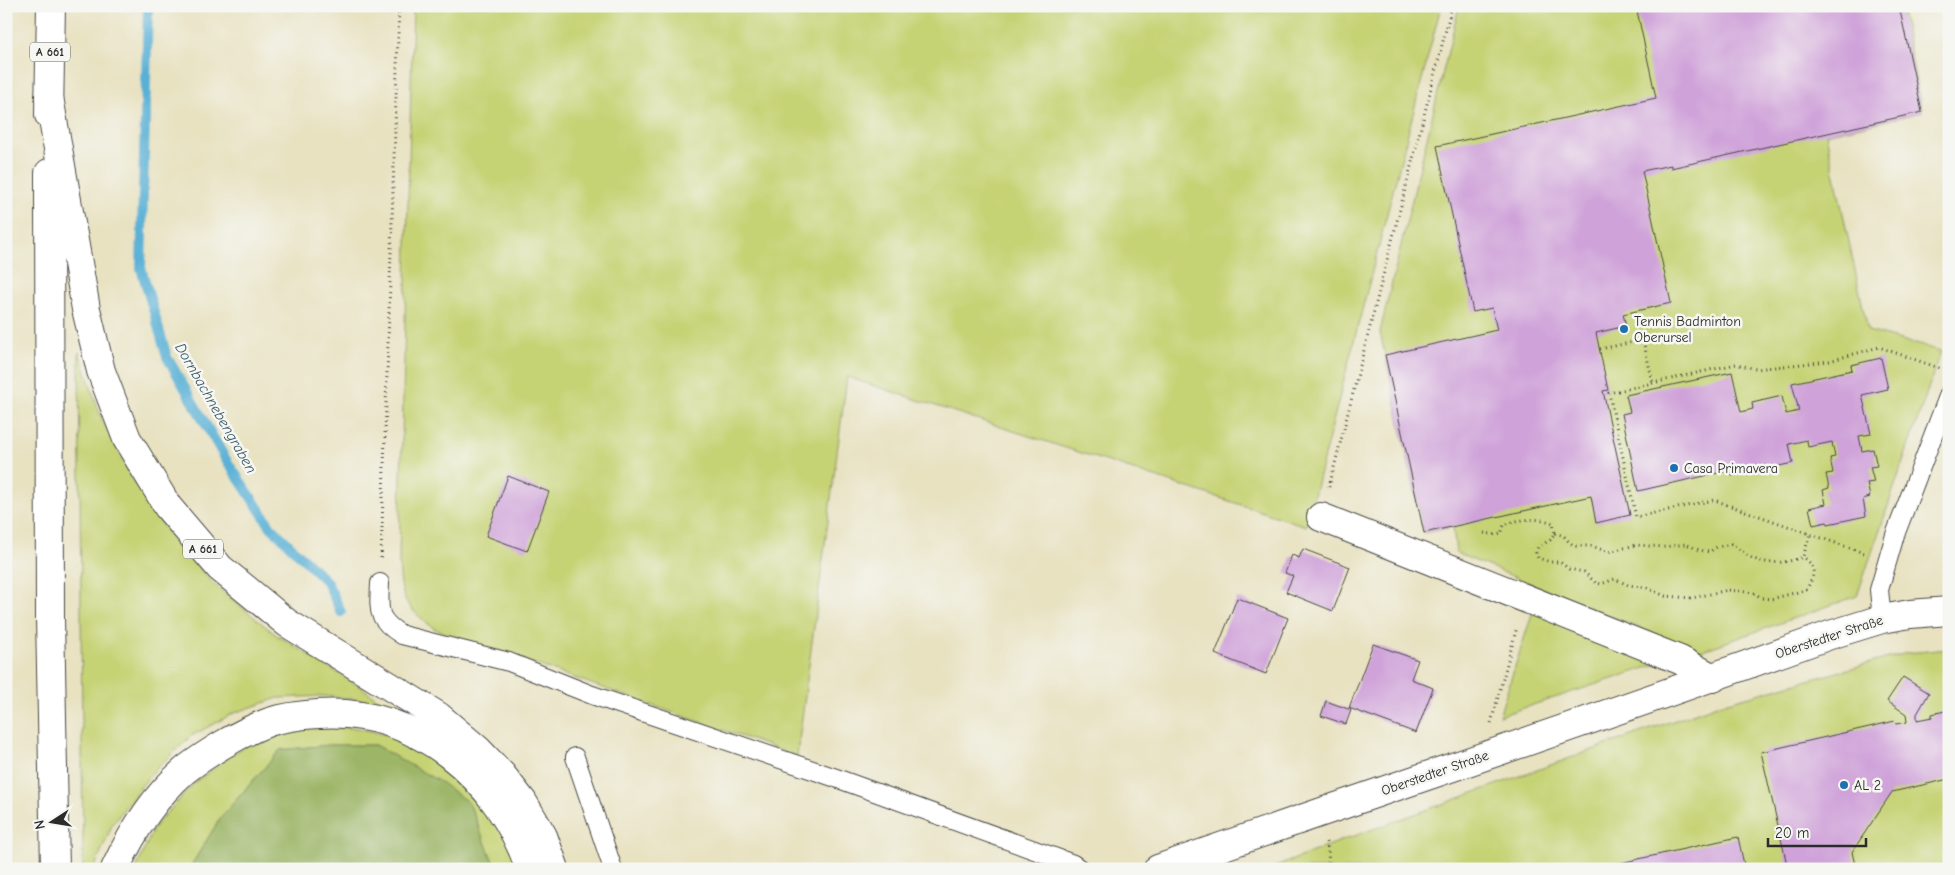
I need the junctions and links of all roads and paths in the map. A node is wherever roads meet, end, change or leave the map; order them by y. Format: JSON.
{"nodes":[{"id":1,"x":51,"y":6,"type":"edge"},
{"id":2,"x":399,"y":6,"type":"edge"},
{"id":3,"x":1452,"y":6,"type":"edge"},
{"id":4,"x":49,"y":97,"type":"junction"},
{"id":5,"x":1600,"y":349,"type":"dead end"},
{"id":6,"x":1949,"y":372,"type":"edge"},
{"id":7,"x":1653,"y":383,"type":"junction"},
{"id":8,"x":1949,"y":394,"type":"edge"},
{"id":9,"x":1321,"y":517,"type":"joint"},
{"id":10,"x":1556,"y":533,"type":"junction"},
{"id":11,"x":1484,"y":534,"type":"dead end"},
{"id":12,"x":1810,"y":534,"type":"junction"},
{"id":13,"x":1803,"y":557,"type":"junction"},
{"id":14,"x":1888,"y":562,"type":"junction"},
{"id":15,"x":380,"y":583,"type":"joint"},
{"id":16,"x":1525,"y":598,"type":"junction"},
{"id":17,"x":1949,"y":611,"type":"edge"},
{"id":18,"x":1882,"y":619,"type":"junction"},
{"id":19,"x":1713,"y":678,"type":"junction"},
{"id":20,"x":575,"y":757,"type":"dead end"},
{"id":21,"x":1481,"y":758,"type":"junction"},
{"id":22,"x":1328,"y":849,"type":"dead end"},
{"id":23,"x":55,"y":869,"type":"edge"},
{"id":24,"x":115,"y":869,"type":"edge"},
{"id":25,"x":530,"y":869,"type":"edge"},
{"id":26,"x":555,"y":869,"type":"edge"},
{"id":27,"x":613,"y":869,"type":"edge"},
{"id":28,"x":1080,"y":869,"type":"edge"},
{"id":29,"x":1158,"y":869,"type":"edge"},
{"id":30,"x":1329,"y":869,"type":"edge"}],
"edges":[{"from":1,"to":4,"type":"main road","number":"A 661"},
{"from":2,"to":15,"type":"path"},
{"from":3,"to":9,"type":"path"},
{"from":4,"to":23,"type":"main road","number":"A 661"},
{"from":4,"to":26,"type":"main road","number":"A 661"},
{"from":5,"to":7,"type":"path"},
{"from":6,"to":7,"type":"path"},
{"from":7,"to":12,"type":"path"},
{"from":8,"to":14,"type":"lane"},
{"from":9,"to":16,"type":"main road"},
{"from":10,"to":11,"type":"path"},
{"from":10,"to":13,"type":"path"},
{"from":10,"to":13,"type":"path"},
{"from":12,"to":13,"type":"path"},
{"from":12,"to":14,"type":"path"},
{"from":14,"to":18,"type":"lane"},
{"from":15,"to":28,"type":"lane"},
{"from":16,"to":19,"type":"main road"},
{"from":16,"to":21,"type":"path"},
{"from":17,"to":18,"type":"main road","name":"Oberstedter Straße"},
{"from":18,"to":19,"type":"main road","name":"Oberstedter Straße"},
{"from":19,"to":21,"type":"main road","name":"Oberstedter Straße"},
{"from":20,"to":27,"type":"lane"},
{"from":21,"to":29,"type":"main road","name":"Oberstedter Straße"},
{"from":22,"to":30,"type":"path"},
{"from":24,"to":25,"type":"main road"}]}
